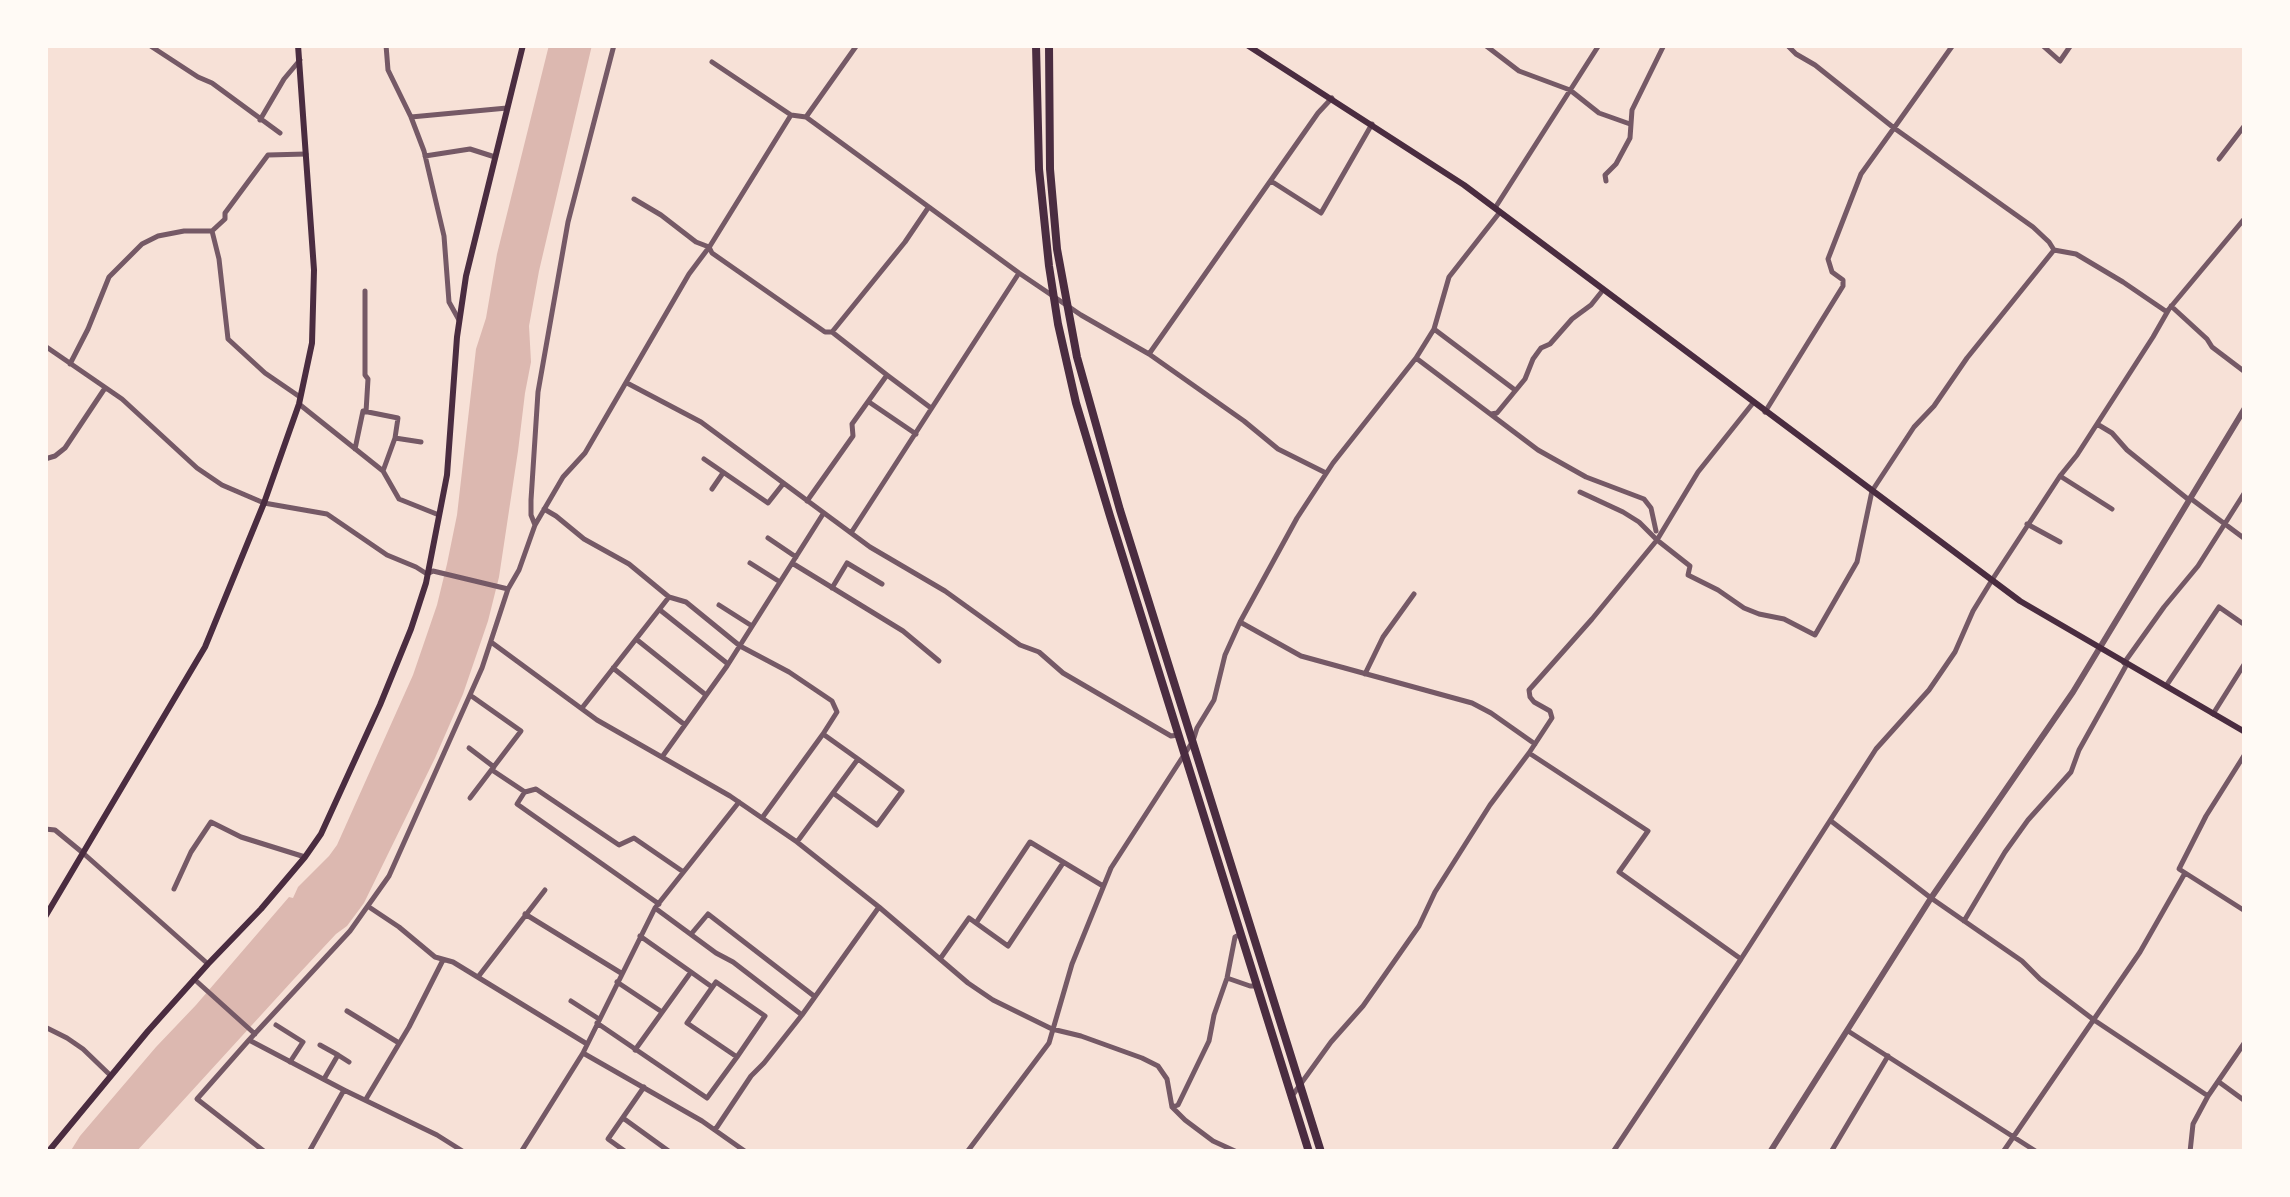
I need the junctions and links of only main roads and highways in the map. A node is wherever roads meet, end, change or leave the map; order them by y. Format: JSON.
{"nodes":[{"id":1,"x":298,"y":45,"type":"edge"},
{"id":2,"x":522,"y":45,"type":"edge"},
{"id":3,"x":1036,"y":45,"type":"edge"},
{"id":4,"x":1048,"y":45,"type":"edge"},
{"id":5,"x":1247,"y":45,"type":"edge"},
{"id":6,"x":2245,"y":732,"type":"edge"},
{"id":7,"x":45,"y":917,"type":"edge"},
{"id":8,"x":48,"y":1152,"type":"edge"},
{"id":9,"x":1309,"y":1152,"type":"edge"},
{"id":10,"x":1321,"y":1152,"type":"edge"}],
"edges":[{"from":1,"to":7,"type":"main road"},
{"from":2,"to":8,"type":"main road"},
{"from":3,"to":9,"type":"main road"},
{"from":4,"to":10,"type":"main road"},
{"from":5,"to":6,"type":"main road"}]}
